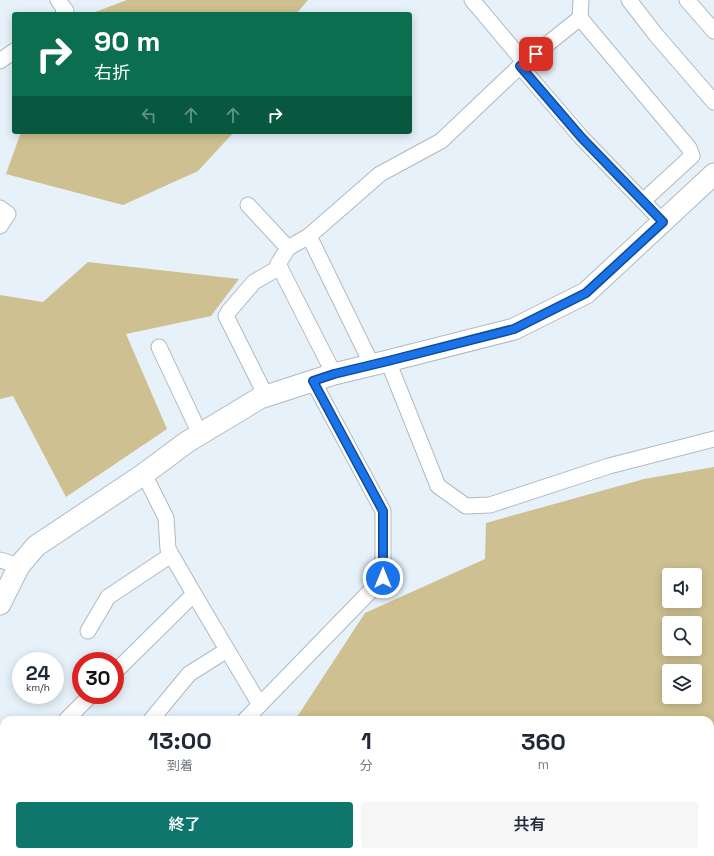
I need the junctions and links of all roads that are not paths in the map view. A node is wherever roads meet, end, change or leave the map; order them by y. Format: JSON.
{"nodes":[{"id":1,"x":58,"y":0,"type":"edge"},
{"id":2,"x":472,"y":0,"type":"edge"},
{"id":3,"x":580,"y":0,"type":"edge"},
{"id":4,"x":628,"y":0,"type":"edge"},
{"id":5,"x":687,"y":0,"type":"edge"},
{"id":6,"x":65,"y":12,"type":"edge"},
{"id":7,"x":580,"y":18,"type":"junction"},
{"id":8,"x":714,"y":31,"type":"edge"},
{"id":9,"x":12,"y":52,"type":"edge"},
{"id":10,"x":0,"y":61,"type":"edge"},
{"id":11,"x":523,"y":65,"type":"junction"},
{"id":12,"x":714,"y":101,"type":"edge"},
{"id":13,"x":712,"y":181,"type":"edge"},
{"id":14,"x":643,"y":201,"type":"junction"},
{"id":15,"x":248,"y":206,"type":"dead end"},
{"id":16,"x":0,"y":208,"type":"edge"},
{"id":17,"x":663,"y":222,"type":"junction"},
{"id":18,"x":0,"y":226,"type":"edge"},
{"id":19,"x":309,"y":236,"type":"junction"},
{"id":20,"x":288,"y":248,"type":"junction"},
{"id":21,"x":280,"y":267,"type":"junction"},
{"id":22,"x":160,"y":347,"type":"dead end"},
{"id":23,"x":380,"y":363,"type":"junction"},
{"id":24,"x":334,"y":374,"type":"junction"},
{"id":25,"x":313,"y":381,"type":"junction"},
{"id":26,"x":266,"y":396,"type":"junction"},
{"id":27,"x":200,"y":434,"type":"junction"},
{"id":28,"x":714,"y":439,"type":"edge"},
{"id":29,"x":144,"y":474,"type":"junction"},
{"id":30,"x":171,"y":555,"type":"junction"},
{"id":31,"x":9,"y":563,"type":"edge"},
{"id":32,"x":194,"y":594,"type":"junction"},
{"id":33,"x":0,"y":604,"type":"edge"},
{"id":34,"x":88,"y":632,"type":"dead end"},
{"id":35,"x":227,"y":650,"type":"junction"},
{"id":36,"x":124,"y":663,"type":"edge"},
{"id":37,"x":83,"y":704,"type":"edge"},
{"id":38,"x":260,"y":705,"type":"junction"},
{"id":39,"x":70,"y":716,"type":"edge"},
{"id":40,"x":154,"y":716,"type":"edge"},
{"id":41,"x":249,"y":716,"type":"edge"}],
"edges":[{"from":1,"to":6,"type":"street"},
{"from":2,"to":11,"type":"street"},
{"from":3,"to":7,"type":"street"},
{"from":4,"to":12,"type":"street"},
{"from":5,"to":8,"type":"street"},
{"from":7,"to":11,"type":"street"},
{"from":7,"to":14,"type":"street"},
{"from":9,"to":10,"type":"street"},
{"from":11,"to":14,"type":"street"},
{"from":11,"to":19,"type":"street"},
{"from":13,"to":17,"type":"street"},
{"from":14,"to":17,"type":"street"},
{"from":15,"to":20,"type":"street"},
{"from":16,"to":18,"type":"street"},
{"from":17,"to":23,"type":"street"},
{"from":19,"to":20,"type":"street"},
{"from":19,"to":23,"type":"street"},
{"from":20,"to":21,"type":"street"},
{"from":21,"to":24,"type":"street"},
{"from":21,"to":26,"type":"street"},
{"from":22,"to":27,"type":"street"},
{"from":23,"to":24,"type":"street"},
{"from":23,"to":28,"type":"street"},
{"from":24,"to":25,"type":"street"},
{"from":25,"to":26,"type":"street"},
{"from":25,"to":38,"type":"street"},
{"from":26,"to":27,"type":"street"},
{"from":27,"to":29,"type":"street"},
{"from":29,"to":30,"type":"street"},
{"from":29,"to":31,"type":"street"},
{"from":30,"to":32,"type":"street"},
{"from":30,"to":34,"type":"street"},
{"from":31,"to":33,"type":"street"},
{"from":32,"to":35,"type":"street"},
{"from":32,"to":36,"type":"street"},
{"from":35,"to":38,"type":"street"},
{"from":35,"to":40,"type":"street"},
{"from":37,"to":39,"type":"street"},
{"from":38,"to":41,"type":"street"}]}
